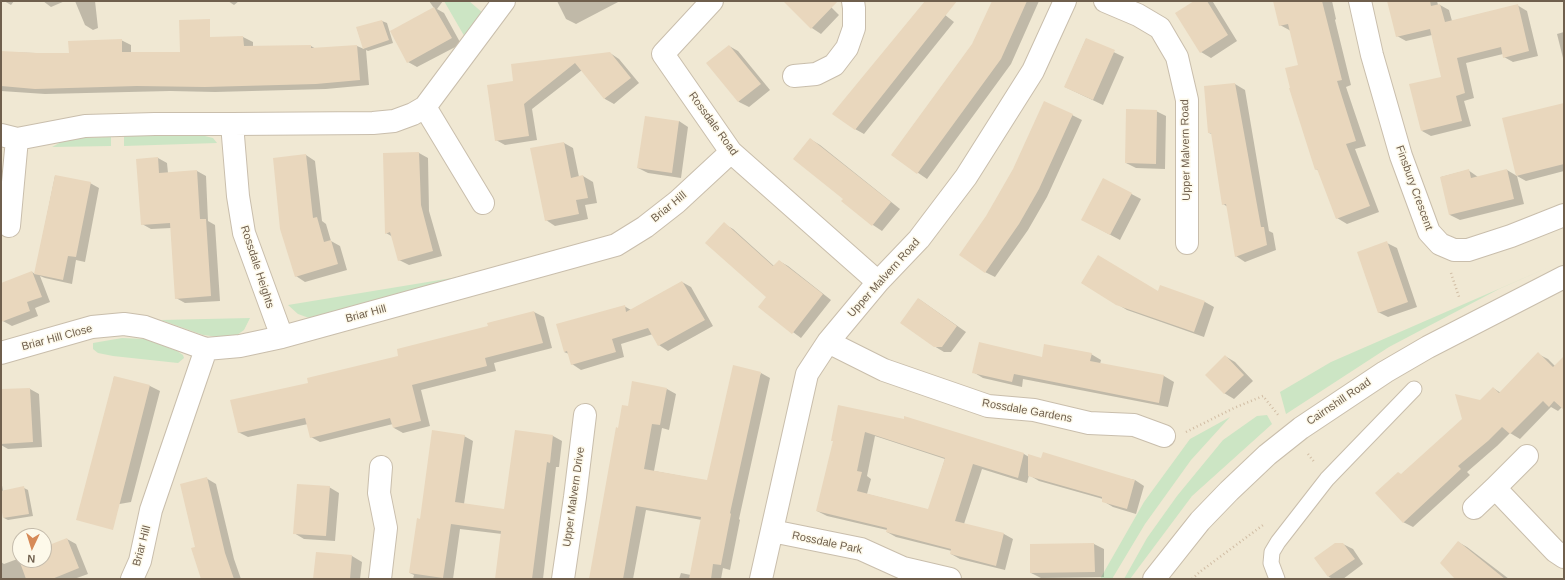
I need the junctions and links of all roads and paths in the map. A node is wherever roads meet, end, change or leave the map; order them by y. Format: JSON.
{"nodes":[{"id":1,"x":504,"y":1,"type":"edge"},
{"id":2,"x":712,"y":1,"type":"edge"},
{"id":3,"x":853,"y":1,"type":"edge"},
{"id":4,"x":1065,"y":1,"type":"edge"},
{"id":5,"x":1105,"y":1,"type":"edge"},
{"id":6,"x":1360,"y":1,"type":"edge"},
{"id":7,"x":794,"y":76,"type":"dead end"},
{"id":8,"x":425,"y":107,"type":"junction"},
{"id":9,"x":232,"y":124,"type":"junction"},
{"id":10,"x":9,"y":137,"type":"edge"},
{"id":11,"x":732,"y":152,"type":"junction"},
{"id":12,"x":483,"y":203,"type":"dead end"},
{"id":13,"x":1564,"y":215,"type":"edge"},
{"id":14,"x":9,"y":226,"type":"dead end"},
{"id":15,"x":1187,"y":243,"type":"dead end"},
{"id":16,"x":1564,"y":277,"type":"edge"},
{"id":17,"x":878,"y":282,"type":"junction"},
{"id":18,"x":282,"y":337,"type":"junction"},
{"id":19,"x":828,"y":342,"type":"junction"},
{"id":20,"x":206,"y":349,"type":"junction"},
{"id":21,"x":1,"y":353,"type":"edge"},
{"id":22,"x":1414,"y":389,"type":"dead end"},
{"id":23,"x":585,"y":415,"type":"dead end"},
{"id":24,"x":1280,"y":417,"type":"dead end"},
{"id":25,"x":1164,"y":436,"type":"joint"},
{"id":26,"x":1527,"y":456,"type":"dead end"},
{"id":27,"x":381,"y":467,"type":"dead end"},
{"id":28,"x":1495,"y":488,"type":"junction"},
{"id":29,"x":1474,"y":508,"type":"dead end"},
{"id":30,"x":1269,"y":521,"type":"dead end"},
{"id":31,"x":772,"y":531,"type":"junction"},
{"id":32,"x":1564,"y":557,"type":"edge"},
{"id":33,"x":132,"y":579,"type":"edge"},
{"id":34,"x":380,"y":579,"type":"edge"},
{"id":35,"x":563,"y":579,"type":"edge"},
{"id":36,"x":761,"y":579,"type":"edge"},
{"id":37,"x":950,"y":579,"type":"edge"},
{"id":38,"x":1154,"y":579,"type":"edge"},
{"id":39,"x":1192,"y":579,"type":"edge"},
{"id":40,"x":1277,"y":579,"type":"edge"}],
"edges":[{"from":1,"to":8,"type":"street"},
{"from":2,"to":11,"type":"street","name":"Rossdale Road"},
{"from":3,"to":7,"type":"street"},
{"from":4,"to":17,"type":"street","name":"Upper Malvern Road"},
{"from":5,"to":15,"type":"street","name":"Upper Malvern Road"},
{"from":6,"to":13,"type":"street","name":"Finsbury Crescent"},
{"from":8,"to":9,"type":"street"},
{"from":8,"to":12,"type":"street"},
{"from":9,"to":10,"type":"street"},
{"from":9,"to":18,"type":"street","name":"Rossdale Heights"},
{"from":10,"to":14,"type":"street"},
{"from":11,"to":17,"type":"street","name":"Rossdale Road"},
{"from":11,"to":18,"type":"street","name":"Briar Hill"},
{"from":16,"to":38,"type":"street","name":"Cairnshill Road"},
{"from":17,"to":19,"type":"street","name":"Upper Malvern Road"},
{"from":18,"to":20,"type":"street","name":"Briar Hill"},
{"from":19,"to":25,"type":"street","name":"Rossdale Gardens"},
{"from":19,"to":31,"type":"street","name":"Upper Malvern Road"},
{"from":20,"to":21,"type":"street","name":"Briar Hill Close"},
{"from":20,"to":33,"type":"street","name":"Briar Hill"},
{"from":22,"to":40,"type":"lane"},
{"from":23,"to":35,"type":"street","name":"Upper Malvern Drive"},
{"from":24,"to":25,"type":"path"},
{"from":26,"to":28,"type":"street"},
{"from":27,"to":34,"type":"street"},
{"from":28,"to":29,"type":"street"},
{"from":28,"to":32,"type":"street"},
{"from":30,"to":39,"type":"path"},
{"from":31,"to":36,"type":"street","name":"Upper Malvern Road"},
{"from":31,"to":37,"type":"street","name":"Rossdale Park"}]}
